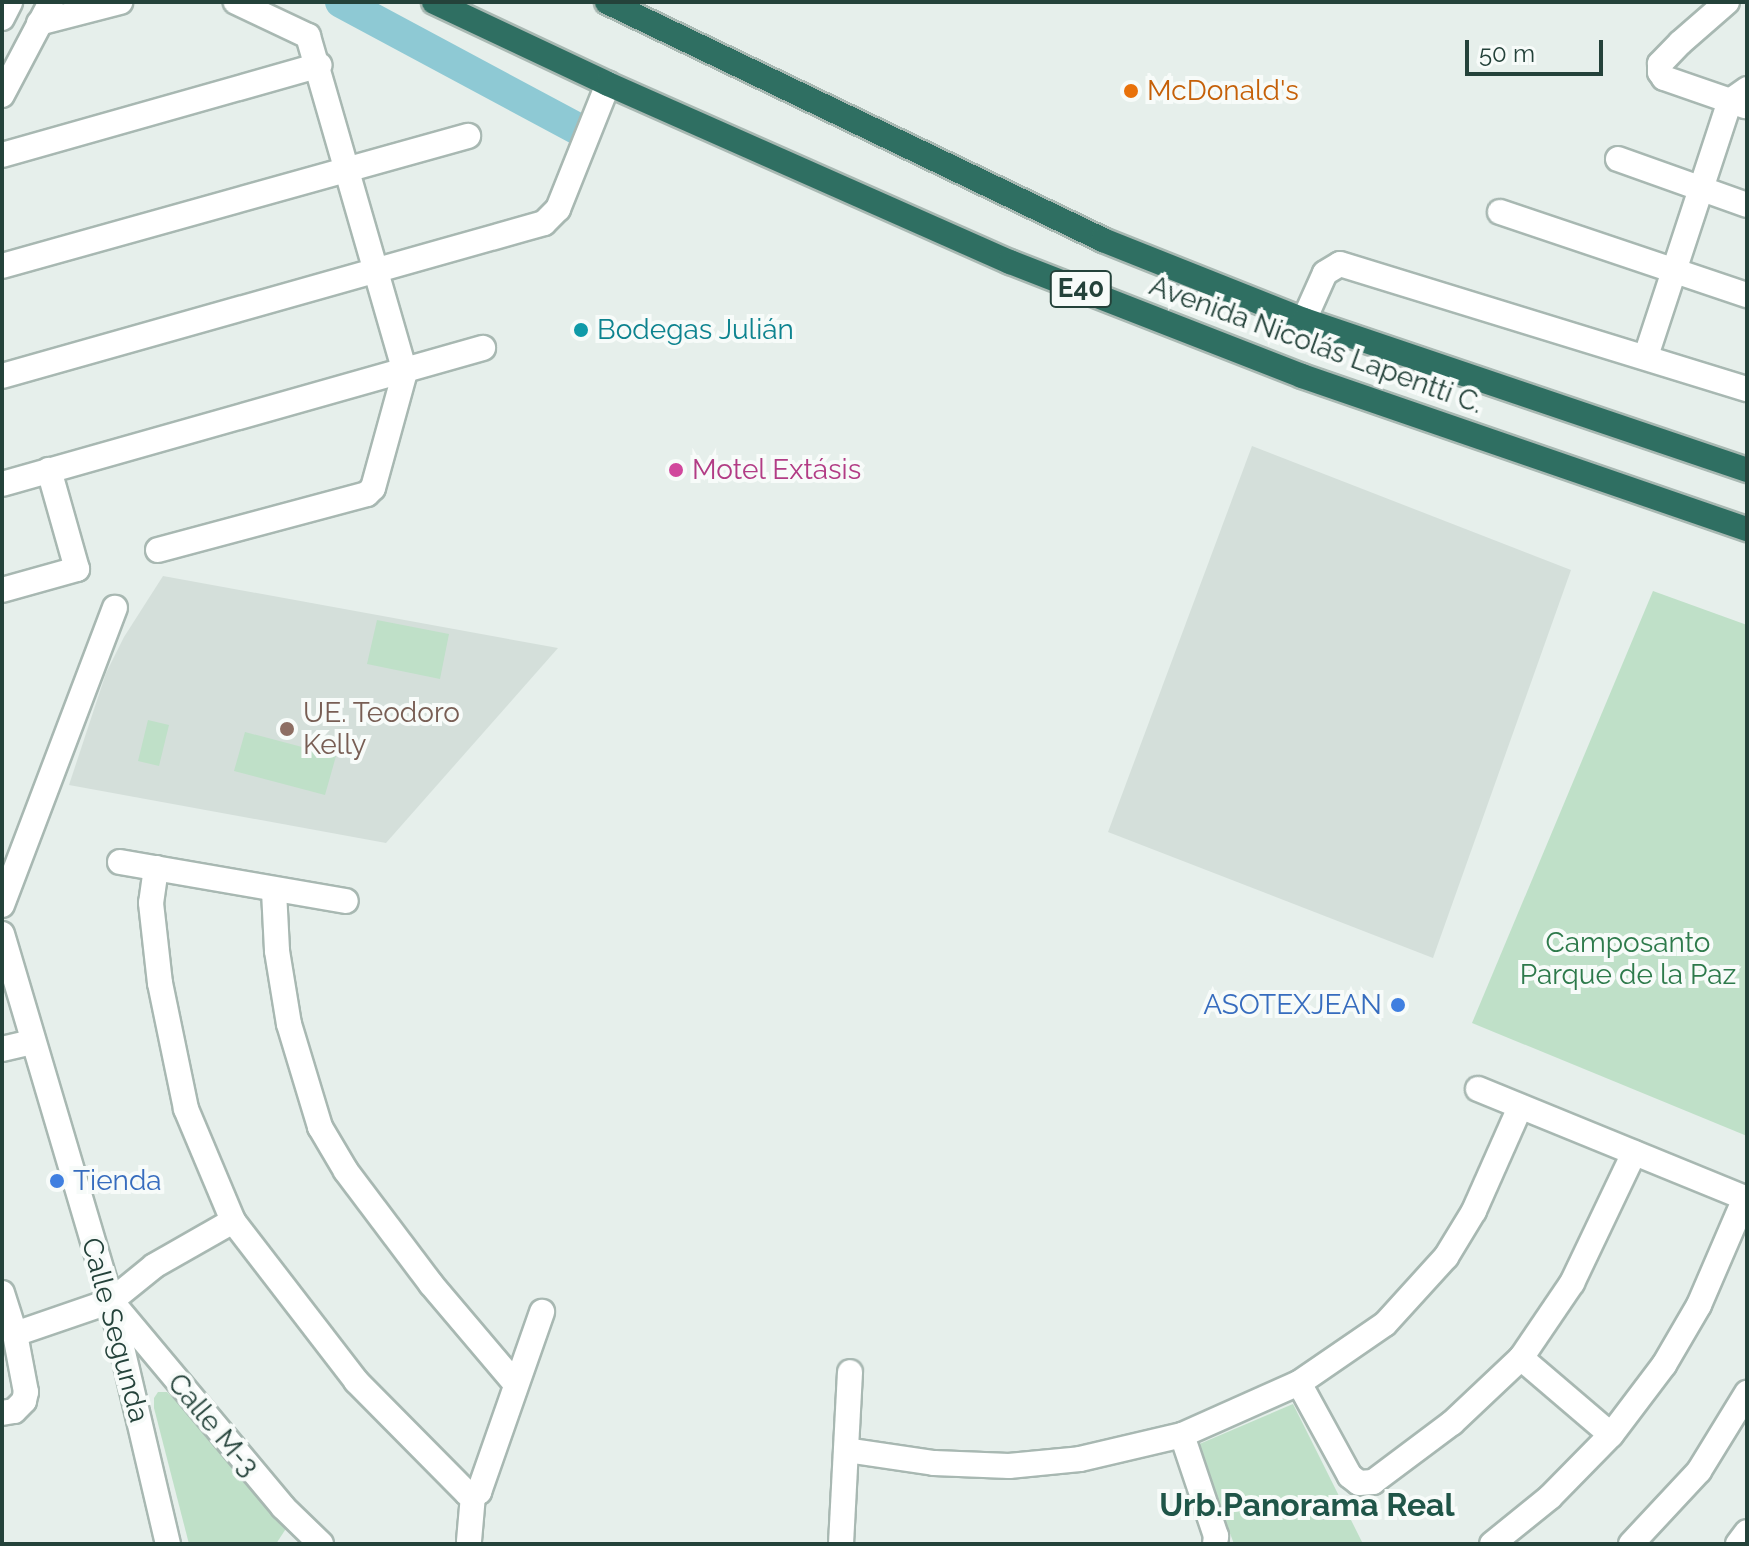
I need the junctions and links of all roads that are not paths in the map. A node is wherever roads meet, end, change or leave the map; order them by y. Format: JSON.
{"nodes":[{"id":1,"x":10,"y":2,"type":"edge"},
{"id":2,"x":120,"y":2,"type":"edge"},
{"id":3,"x":236,"y":2,"type":"edge"},
{"id":4,"x":434,"y":2,"type":"edge"},
{"id":5,"x":607,"y":2,"type":"edge"},
{"id":6,"x":1727,"y":2,"type":"edge"},
{"id":7,"x":45,"y":12,"type":"edge"},
{"id":8,"x":2,"y":18,"type":"edge"},
{"id":9,"x":319,"y":65,"type":"junction"},
{"id":10,"x":608,"y":84,"type":"junction"},
{"id":11,"x":2,"y":95,"type":"edge"},
{"id":12,"x":1741,"y":99,"type":"edge"},
{"id":13,"x":468,"y":136,"type":"dead end"},
{"id":14,"x":2,"y":155,"type":"edge"},
{"id":15,"x":1618,"y":159,"type":"dead end"},
{"id":16,"x":348,"y":170,"type":"junction"},
{"id":17,"x":1701,"y":190,"type":"junction"},
{"id":18,"x":1747,"y":205,"type":"edge"},
{"id":19,"x":1500,"y":212,"type":"dead end"},
{"id":20,"x":2,"y":266,"type":"edge"},
{"id":21,"x":1673,"y":268,"type":"junction"},
{"id":22,"x":377,"y":272,"type":"junction"},
{"id":23,"x":1747,"y":295,"type":"edge"},
{"id":24,"x":1304,"y":320,"type":"junction"},
{"id":25,"x":483,"y":348,"type":"dead end"},
{"id":26,"x":1646,"y":356,"type":"junction"},
{"id":27,"x":405,"y":372,"type":"junction"},
{"id":28,"x":2,"y":376,"type":"edge"},
{"id":29,"x":1747,"y":389,"type":"edge"},
{"id":30,"x":49,"y":470,"type":"junction"},
{"id":31,"x":1747,"y":470,"type":"edge"},
{"id":32,"x":2,"y":484,"type":"edge"},
{"id":33,"x":1747,"y":529,"type":"edge"},
{"id":34,"x":158,"y":550,"type":"dead end"},
{"id":35,"x":2,"y":590,"type":"edge"},
{"id":36,"x":115,"y":608,"type":"dead end"},
{"id":37,"x":120,"y":862,"type":"dead end"},
{"id":38,"x":156,"y":868,"type":"junction"},
{"id":39,"x":274,"y":891,"type":"junction"},
{"id":40,"x":346,"y":901,"type":"dead end"},
{"id":41,"x":2,"y":905,"type":"edge"},
{"id":42,"x":2,"y":934,"type":"edge"},
{"id":43,"x":33,"y":1042,"type":"junction"},
{"id":44,"x":2,"y":1049,"type":"edge"},
{"id":45,"x":1478,"y":1089,"type":"dead end"},
{"id":46,"x":1520,"y":1107,"type":"junction"},
{"id":47,"x":1634,"y":1153,"type":"junction"},
{"id":48,"x":1746,"y":1199,"type":"edge"},
{"id":49,"x":233,"y":1221,"type":"junction"},
{"id":50,"x":2,"y":1293,"type":"edge"},
{"id":51,"x":111,"y":1301,"type":"junction"},
{"id":52,"x":542,"y":1312,"type":"dead end"},
{"id":53,"x":15,"y":1334,"type":"junction"},
{"id":54,"x":1521,"y":1358,"type":"junction"},
{"id":55,"x":850,"y":1372,"type":"dead end"},
{"id":56,"x":515,"y":1383,"type":"junction"},
{"id":57,"x":1299,"y":1383,"type":"junction"},
{"id":58,"x":1747,"y":1393,"type":"edge"},
{"id":59,"x":2,"y":1413,"type":"edge"},
{"id":60,"x":1182,"y":1435,"type":"junction"},
{"id":61,"x":1611,"y":1435,"type":"junction"},
{"id":62,"x":846,"y":1450,"type":"junction"},
{"id":63,"x":473,"y":1495,"type":"junction"},
{"id":64,"x":1747,"y":1532,"type":"edge"},
{"id":65,"x":311,"y":1541,"type":"edge"},
{"id":66,"x":469,"y":1541,"type":"dead end"},
{"id":67,"x":168,"y":1544,"type":"edge"},
{"id":68,"x":841,"y":1544,"type":"edge"},
{"id":69,"x":1215,"y":1544,"type":"edge"},
{"id":70,"x":1492,"y":1544,"type":"edge"},
{"id":71,"x":1631,"y":1544,"type":"edge"},
{"id":72,"x":1738,"y":1544,"type":"edge"}],
"edges":[{"from":1,"to":8,"type":"street"},
{"from":2,"to":7,"type":"street"},
{"from":3,"to":9,"type":"street"},
{"from":4,"to":10,"type":"highway","name":"Avenida Nicolás Lapentti C.","number":"E40"},
{"from":5,"to":24,"type":"highway","name":"Avenida Nicolás Lapentti C.","number":"E40"},
{"from":6,"to":12,"type":"street"},
{"from":7,"to":11,"type":"street"},
{"from":9,"to":14,"type":"street"},
{"from":9,"to":16,"type":"street"},
{"from":10,"to":22,"type":"street"},
{"from":10,"to":33,"type":"highway","name":"Avenida Nicolás Lapentti C.","number":"E40"},
{"from":12,"to":17,"type":"street"},
{"from":13,"to":16,"type":"street"},
{"from":15,"to":17,"type":"street"},
{"from":16,"to":20,"type":"street"},
{"from":16,"to":22,"type":"street"},
{"from":17,"to":18,"type":"street"},
{"from":17,"to":21,"type":"street"},
{"from":19,"to":21,"type":"street"},
{"from":21,"to":23,"type":"street"},
{"from":21,"to":26,"type":"street"},
{"from":22,"to":27,"type":"street"},
{"from":22,"to":28,"type":"street"},
{"from":24,"to":26,"type":"street"},
{"from":24,"to":31,"type":"highway","name":"Avenida Nicolás Lapentti C.","number":"E40"},
{"from":25,"to":27,"type":"street"},
{"from":26,"to":29,"type":"street"},
{"from":27,"to":30,"type":"street"},
{"from":27,"to":34,"type":"street"},
{"from":30,"to":32,"type":"street"},
{"from":30,"to":35,"type":"street"},
{"from":36,"to":41,"type":"street"},
{"from":37,"to":38,"type":"street"},
{"from":38,"to":39,"type":"street"},
{"from":38,"to":49,"type":"street"},
{"from":39,"to":40,"type":"street"},
{"from":39,"to":56,"type":"street"},
{"from":42,"to":43,"type":"street","name":"Calle Segunda"},
{"from":43,"to":44,"type":"street"},
{"from":43,"to":51,"type":"street","name":"Calle Segunda"},
{"from":45,"to":46,"type":"street"},
{"from":46,"to":47,"type":"street"},
{"from":46,"to":57,"type":"street"},
{"from":47,"to":48,"type":"street"},
{"from":47,"to":54,"type":"street"},
{"from":48,"to":61,"type":"street"},
{"from":49,"to":51,"type":"street"},
{"from":49,"to":63,"type":"street"},
{"from":50,"to":53,"type":"street"},
{"from":51,"to":53,"type":"street"},
{"from":51,"to":65,"type":"street","name":"Calle M-3"},
{"from":51,"to":67,"type":"street","name":"Calle Segunda"},
{"from":52,"to":56,"type":"street"},
{"from":53,"to":59,"type":"street"},
{"from":54,"to":57,"type":"street"},
{"from":54,"to":61,"type":"street"},
{"from":55,"to":62,"type":"street"},
{"from":56,"to":63,"type":"street"},
{"from":57,"to":60,"type":"street"},
{"from":58,"to":71,"type":"street"},
{"from":60,"to":62,"type":"street"},
{"from":60,"to":69,"type":"street"},
{"from":61,"to":70,"type":"street"},
{"from":62,"to":68,"type":"street"},
{"from":63,"to":66,"type":"street"},
{"from":64,"to":72,"type":"street"}]}
